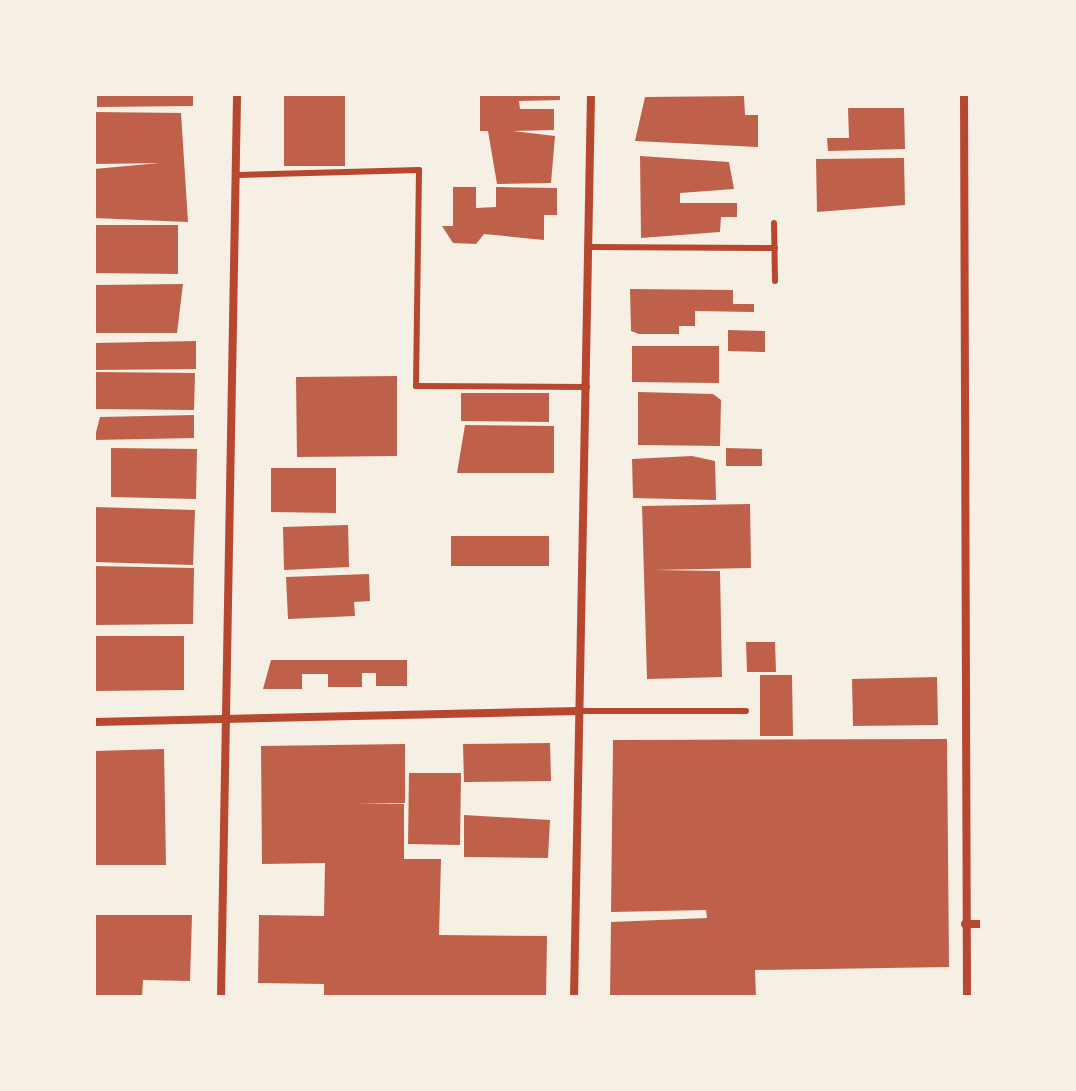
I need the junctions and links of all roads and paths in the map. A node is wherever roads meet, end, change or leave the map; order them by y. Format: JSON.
{"nodes":[{"id":1,"x":237,"y":94,"type":"edge"},
{"id":2,"x":591,"y":94,"type":"edge"},
{"id":3,"x":964,"y":94,"type":"edge"},
{"id":4,"x":238,"y":175,"type":"junction"},
{"id":5,"x":774,"y":223,"type":"dead end"},
{"id":6,"x":589,"y":247,"type":"junction"},
{"id":7,"x":775,"y":248,"type":"junction"},
{"id":8,"x":775,"y":281,"type":"dead end"},
{"id":9,"x":587,"y":387,"type":"junction"},
{"id":10,"x":580,"y":711,"type":"junction"},
{"id":11,"x":746,"y":711,"type":"dead end"},
{"id":12,"x":229,"y":720,"type":"junction"},
{"id":13,"x":94,"y":722,"type":"edge"},
{"id":14,"x":965,"y":924,"type":"junction"},
{"id":15,"x":982,"y":924,"type":"edge"},
{"id":16,"x":221,"y":997,"type":"edge"},
{"id":17,"x":574,"y":997,"type":"edge"},
{"id":18,"x":967,"y":997,"type":"edge"}],
"edges":[{"from":1,"to":4,"type":"street"},
{"from":2,"to":6,"type":"street"},
{"from":3,"to":14,"type":"street"},
{"from":4,"to":9,"type":"lane"},
{"from":4,"to":12,"type":"street"},
{"from":5,"to":7,"type":"lane"},
{"from":6,"to":7,"type":"lane"},
{"from":6,"to":9,"type":"street"},
{"from":7,"to":8,"type":"lane"},
{"from":9,"to":10,"type":"street"},
{"from":10,"to":11,"type":"lane"},
{"from":10,"to":12,"type":"street"},
{"from":10,"to":17,"type":"street"},
{"from":12,"to":13,"type":"street"},
{"from":12,"to":16,"type":"street"},
{"from":14,"to":15,"type":"street"},
{"from":14,"to":18,"type":"street"}]}
